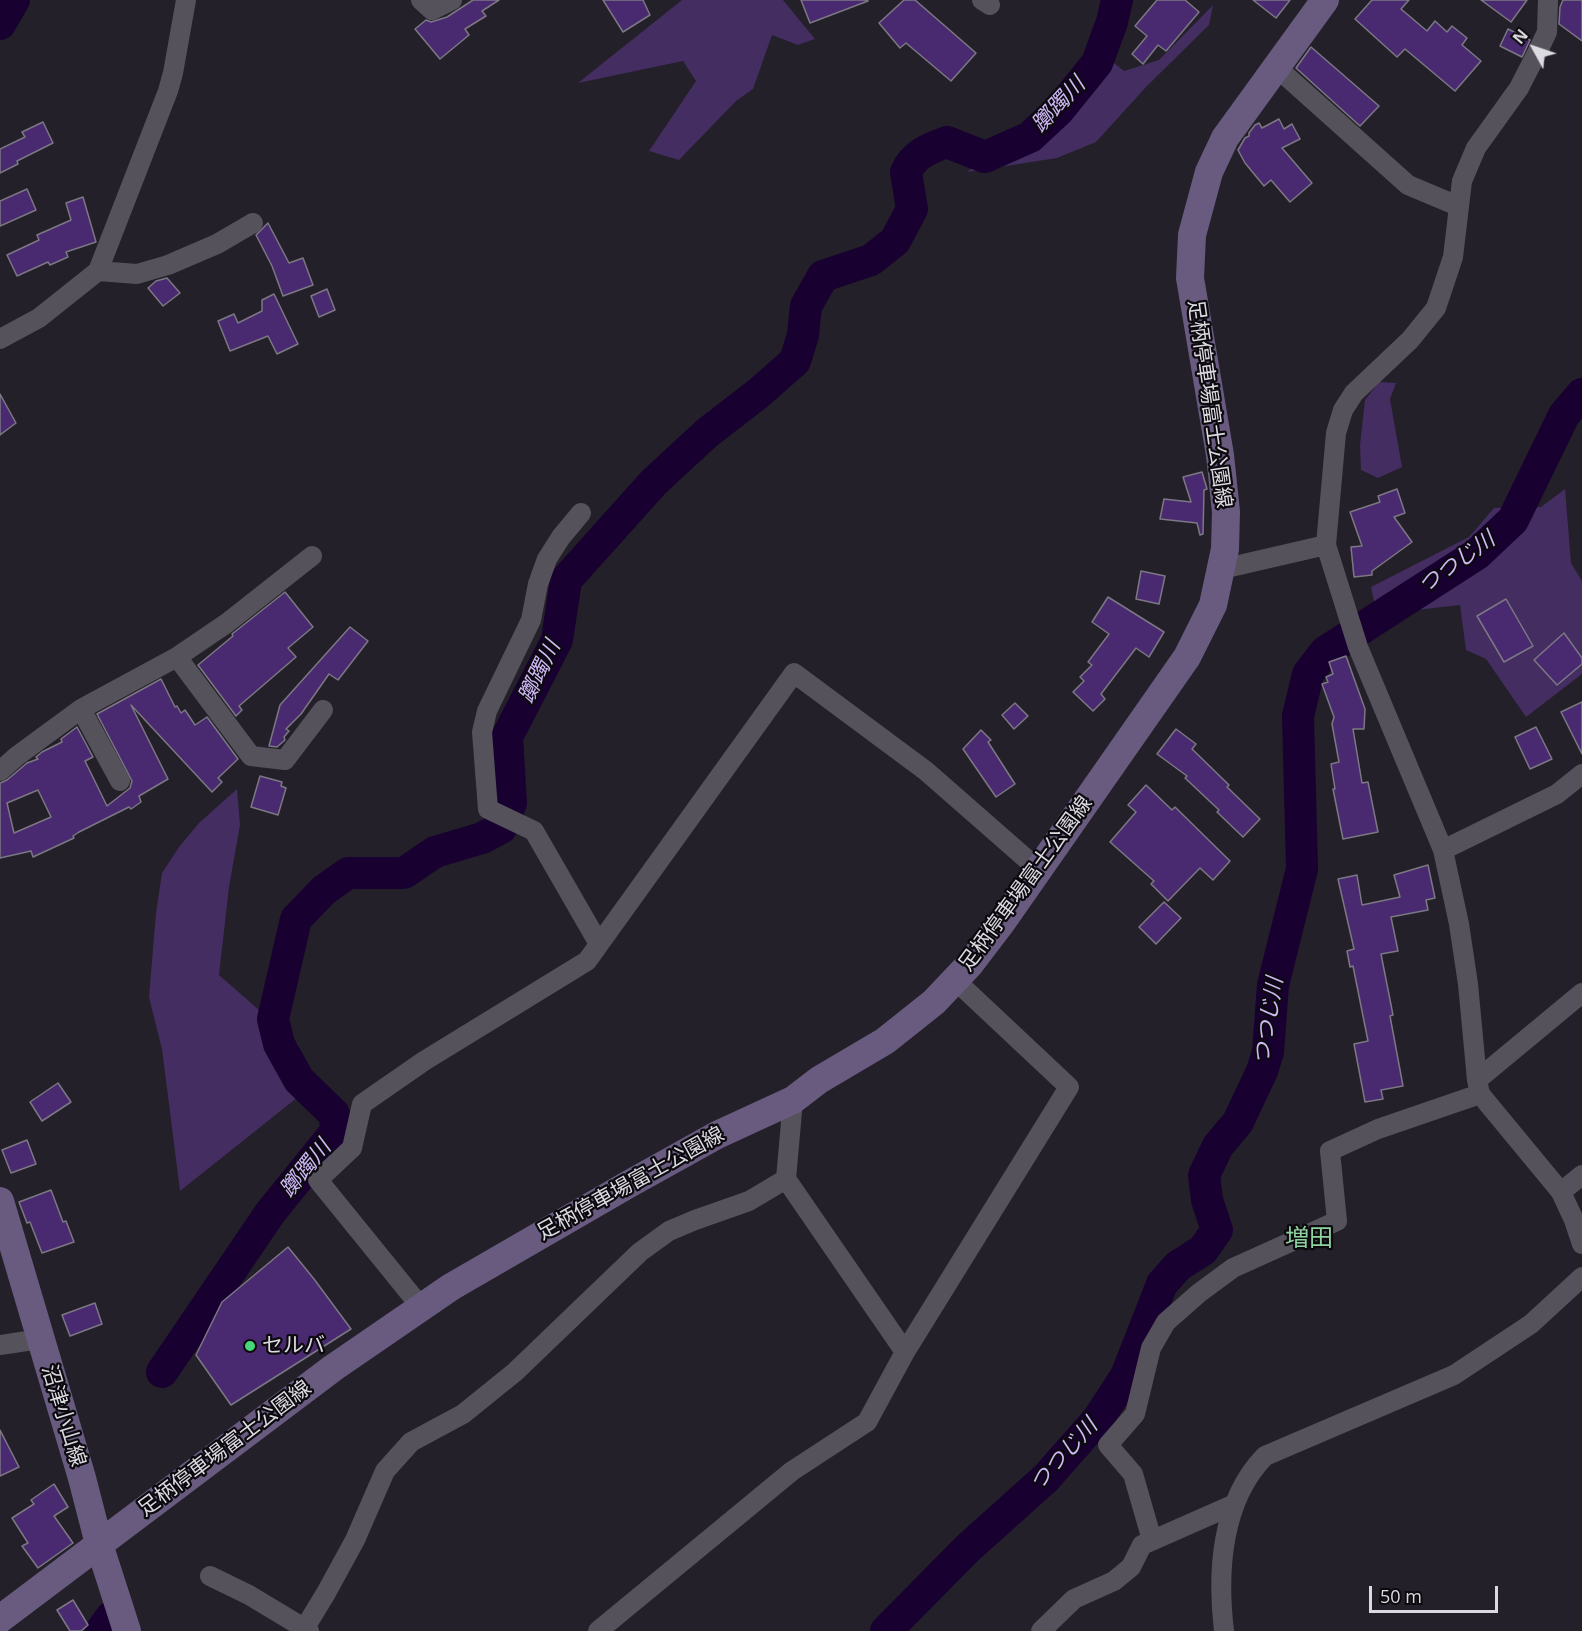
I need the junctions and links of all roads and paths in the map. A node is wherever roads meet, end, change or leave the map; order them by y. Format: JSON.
{"nodes":[{"id":1,"x":186,"y":0,"type":"edge"},
{"id":2,"x":421,"y":0,"type":"edge"},
{"id":3,"x":452,"y":0,"type":"edge"},
{"id":4,"x":1324,"y":0,"type":"edge"},
{"id":5,"x":1548,"y":0,"type":"edge"},
{"id":6,"x":1275,"y":66,"type":"junction"},
{"id":7,"x":1458,"y":206,"type":"junction"},
{"id":8,"x":253,"y":224,"type":"dead end"},
{"id":9,"x":98,"y":271,"type":"junction"},
{"id":10,"x":0,"y":339,"type":"edge"},
{"id":11,"x":581,"y":513,"type":"dead end"},
{"id":12,"x":1326,"y":545,"type":"junction"},
{"id":13,"x":312,"y":556,"type":"dead end"},
{"id":14,"x":1222,"y":569,"type":"junction"},
{"id":15,"x":177,"y":657,"type":"junction"},
{"id":16,"x":81,"y":709,"type":"junction"},
{"id":17,"x":323,"y":710,"type":"dead end"},
{"id":18,"x":0,"y":771,"type":"edge"},
{"id":19,"x":1582,"y":774,"type":"edge"},
{"id":20,"x":120,"y":782,"type":"dead end"},
{"id":21,"x":1443,"y":850,"type":"junction"},
{"id":22,"x":1039,"y":870,"type":"junction"},
{"id":23,"x":599,"y":944,"type":"junction"},
{"id":24,"x":955,"y":980,"type":"junction"},
{"id":25,"x":1582,"y":993,"type":"edge"},
{"id":26,"x":1479,"y":1087,"type":"junction"},
{"id":27,"x":793,"y":1100,"type":"junction"},
{"id":28,"x":1582,"y":1175,"type":"edge"},
{"id":29,"x":786,"y":1179,"type":"junction"},
{"id":30,"x":1561,"y":1192,"type":"junction"},
{"id":31,"x":0,"y":1201,"type":"edge"},
{"id":32,"x":1582,"y":1244,"type":"edge"},
{"id":33,"x":1582,"y":1277,"type":"edge"},
{"id":34,"x":421,"y":1307,"type":"junction"},
{"id":35,"x":40,"y":1339,"type":"junction"},
{"id":36,"x":0,"y":1346,"type":"edge"},
{"id":37,"x":905,"y":1352,"type":"junction"},
{"id":38,"x":1235,"y":1504,"type":"junction"},
{"id":39,"x":1152,"y":1540,"type":"junction"},
{"id":40,"x":99,"y":1544,"type":"junction"},
{"id":41,"x":210,"y":1576,"type":"dead end"},
{"id":42,"x":0,"y":1619,"type":"edge"},
{"id":43,"x":305,"y":1630,"type":"edge"},
{"id":44,"x":127,"y":1631,"type":"edge"},
{"id":45,"x":598,"y":1631,"type":"edge"},
{"id":46,"x":1041,"y":1631,"type":"edge"},
{"id":47,"x":1224,"y":1631,"type":"edge"}],
"edges":[{"from":1,"to":9,"type":"street"},
{"from":2,"to":3,"type":"street"},
{"from":4,"to":6,"type":"main road","name":"足柄停車場富士公園線"},
{"from":5,"to":7,"type":"street"},
{"from":6,"to":7,"type":"street"},
{"from":6,"to":14,"type":"main road","name":"足柄停車場富士公園線"},
{"from":7,"to":12,"type":"street"},
{"from":8,"to":9,"type":"street"},
{"from":9,"to":10,"type":"street"},
{"from":11,"to":23,"type":"street"},
{"from":12,"to":14,"type":"street"},
{"from":12,"to":21,"type":"street"},
{"from":13,"to":15,"type":"street"},
{"from":14,"to":22,"type":"main road","name":"足柄停車場富士公園線"},
{"from":15,"to":16,"type":"street"},
{"from":15,"to":17,"type":"street"},
{"from":16,"to":18,"type":"street"},
{"from":16,"to":20,"type":"street"},
{"from":19,"to":21,"type":"street"},
{"from":21,"to":26,"type":"street"},
{"from":22,"to":23,"type":"street"},
{"from":22,"to":24,"type":"main road","name":"足柄停車場富士公園線"},
{"from":23,"to":34,"type":"street"},
{"from":24,"to":27,"type":"main road","name":"足柄停車場富士公園線"},
{"from":24,"to":37,"type":"street"},
{"from":25,"to":26,"type":"street"},
{"from":26,"to":30,"type":"street"},
{"from":26,"to":39,"type":"street"},
{"from":27,"to":29,"type":"street"},
{"from":27,"to":34,"type":"main road","name":"足柄停車場富士公園線"},
{"from":28,"to":30,"type":"street"},
{"from":29,"to":37,"type":"street"},
{"from":29,"to":43,"type":"street"},
{"from":30,"to":32,"type":"street"},
{"from":31,"to":35,"type":"main road","name":"沼津小山線"},
{"from":33,"to":38,"type":"street"},
{"from":34,"to":40,"type":"main road","name":"足柄停車場富士公園線"},
{"from":35,"to":36,"type":"street"},
{"from":35,"to":40,"type":"main road","name":"沼津小山線"},
{"from":37,"to":45,"type":"street"},
{"from":38,"to":39,"type":"street"},
{"from":38,"to":47,"type":"street"},
{"from":39,"to":46,"type":"street"},
{"from":40,"to":42,"type":"main road","name":"足柄停車場富士公園線"},
{"from":40,"to":44,"type":"main road","name":"沼津小山線"},
{"from":41,"to":43,"type":"street"}]}
